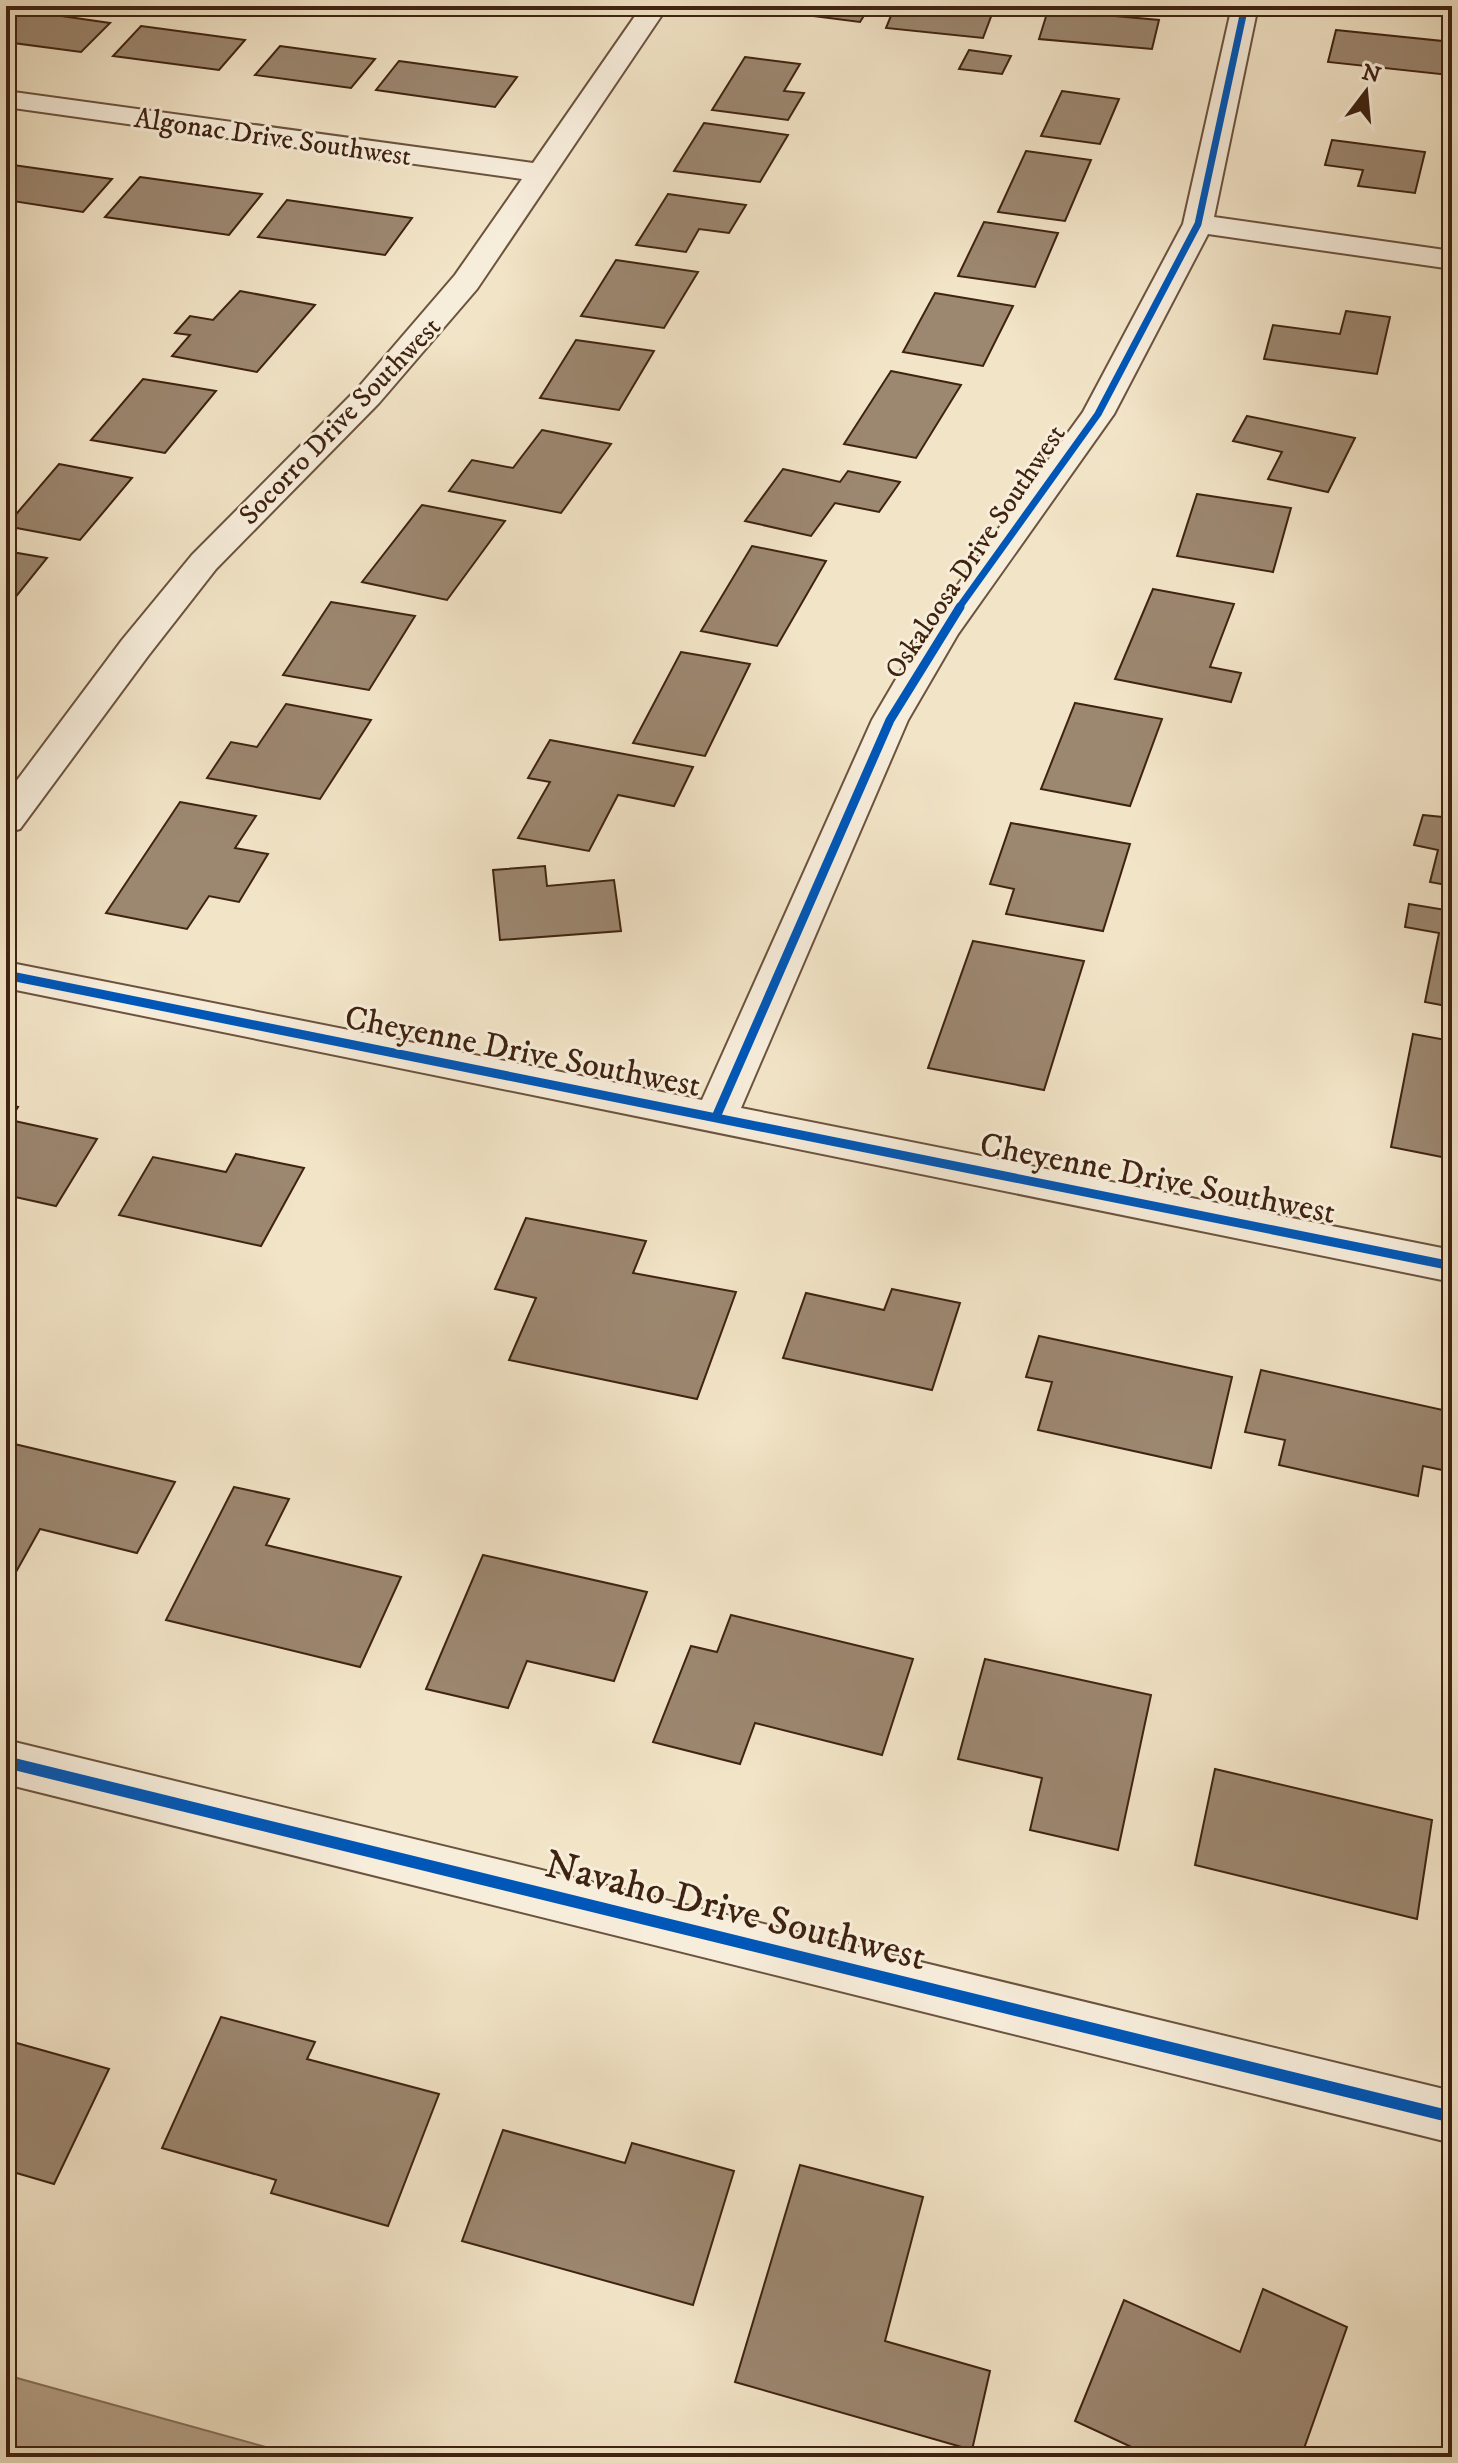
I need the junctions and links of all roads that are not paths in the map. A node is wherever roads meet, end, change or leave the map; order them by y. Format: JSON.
{"nodes":[{"id":1,"x":655,"y":6,"type":"edge"},
{"id":2,"x":1245,"y":6,"type":"edge"},
{"id":3,"x":6,"y":99,"type":"edge"},
{"id":4,"x":541,"y":173,"type":"junction"},
{"id":5,"x":1198,"y":224,"type":"junction"},
{"id":6,"x":1452,"y":260,"type":"edge"},
{"id":7,"x":6,"y":821,"type":"edge"},
{"id":8,"x":6,"y":975,"type":"edge"},
{"id":9,"x":716,"y":1117,"type":"junction"},
{"id":10,"x":1452,"y":1266,"type":"edge"},
{"id":11,"x":6,"y":1762,"type":"edge"},
{"id":12,"x":1452,"y":2117,"type":"edge"}],
"edges":[{"from":1,"to":4,"type":"street","name":"Socorro Drive Southwest"},
{"from":2,"to":5,"type":"street","name":"Oskaloosa Drive Southwest"},
{"from":3,"to":4,"type":"street","name":"Algonac Drive Southwest"},
{"from":4,"to":7,"type":"street","name":"Socorro Drive Southwest"},
{"from":5,"to":6,"type":"street"},
{"from":5,"to":9,"type":"street","name":"Oskaloosa Drive Southwest"},
{"from":8,"to":9,"type":"street","name":"Cheyenne Drive Southwest"},
{"from":9,"to":10,"type":"street","name":"Cheyenne Drive Southwest"},
{"from":11,"to":12,"type":"street","name":"Navaho Drive Southwest"}]}
